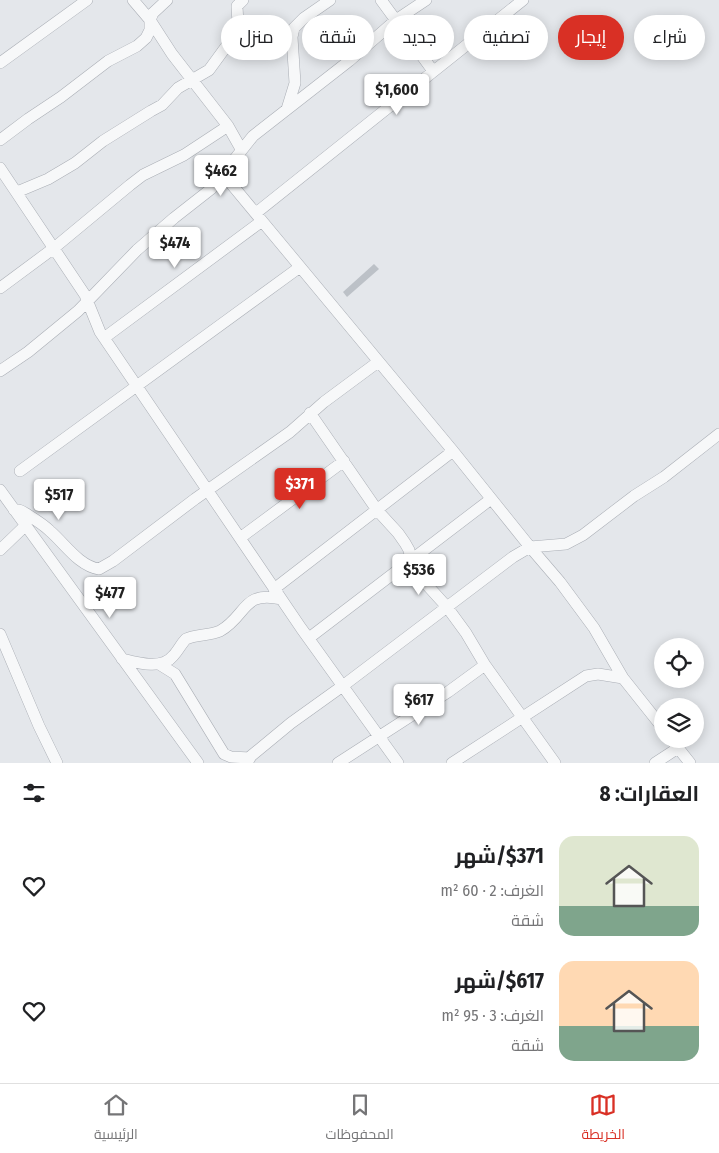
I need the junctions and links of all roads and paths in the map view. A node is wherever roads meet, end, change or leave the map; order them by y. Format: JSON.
{"nodes":[{"id":1,"x":87,"y":0,"type":"edge"},
{"id":2,"x":133,"y":0,"type":"edge"},
{"id":3,"x":167,"y":0,"type":"edge"},
{"id":4,"x":243,"y":0,"type":"edge"},
{"id":5,"x":330,"y":0,"type":"edge"},
{"id":6,"x":381,"y":0,"type":"edge"},
{"id":7,"x":426,"y":0,"type":"edge"},
{"id":8,"x":522,"y":0,"type":"edge"},
{"id":9,"x":392,"y":15,"type":"edge"},
{"id":10,"x":404,"y":15,"type":"edge"},
{"id":11,"x":150,"y":20,"type":"junction"},
{"id":12,"x":384,"y":30,"type":"edge"},
{"id":13,"x":425,"y":60,"type":"edge"},
{"id":14,"x":0,"y":63,"type":"edge"},
{"id":15,"x":433,"y":71,"type":"junction"},
{"id":16,"x":192,"y":79,"type":"junction"},
{"id":17,"x":287,"y":109,"type":"junction"},
{"id":18,"x":228,"y":126,"type":"junction"},
{"id":19,"x":0,"y":140,"type":"edge"},
{"id":20,"x":241,"y":150,"type":"junction"},
{"id":21,"x":0,"y":168,"type":"edge"},
{"id":22,"x":223,"y":174,"type":"junction"},
{"id":23,"x":17,"y":192,"type":"junction"},
{"id":24,"x":259,"y":217,"type":"junction"},
{"id":25,"x":54,"y":248,"type":"junction"},
{"id":26,"x":300,"y":267,"type":"junction"},
{"id":27,"x":0,"y":288,"type":"edge"},
{"id":28,"x":88,"y":302,"type":"junction"},
{"id":29,"x":104,"y":338,"type":"junction"},
{"id":30,"x":378,"y":362,"type":"junction"},
{"id":31,"x":0,"y":371,"type":"edge"},
{"id":32,"x":136,"y":385,"type":"junction"},
{"id":33,"x":310,"y":413,"type":"junction"},
{"id":34,"x":719,"y":434,"type":"edge"},
{"id":35,"x":453,"y":452,"type":"junction"},
{"id":36,"x":344,"y":461,"type":"junction"},
{"id":37,"x":20,"y":471,"type":"dead end"},
{"id":38,"x":0,"y":490,"type":"edge"},
{"id":39,"x":208,"y":490,"type":"junction"},
{"id":40,"x":491,"y":499,"type":"junction"},
{"id":41,"x":14,"y":510,"type":"junction"},
{"id":42,"x":377,"y":510,"type":"junction"},
{"id":43,"x":26,"y":526,"type":"junction"},
{"id":44,"x":240,"y":538,"type":"junction"},
{"id":45,"x":530,"y":547,"type":"junction"},
{"id":46,"x":0,"y":550,"type":"edge"},
{"id":47,"x":411,"y":560,"type":"junction"},
{"id":48,"x":274,"y":589,"type":"junction"},
{"id":49,"x":281,"y":599,"type":"junction"},
{"id":50,"x":447,"y":607,"type":"junction"},
{"id":51,"x":0,"y":634,"type":"edge"},
{"id":52,"x":309,"y":638,"type":"junction"},
{"id":53,"x":122,"y":659,"type":"junction"},
{"id":54,"x":159,"y":664,"type":"junction"},
{"id":55,"x":485,"y":665,"type":"junction"},
{"id":56,"x":623,"y":678,"type":"junction"},
{"id":57,"x":344,"y":685,"type":"junction"},
{"id":58,"x":522,"y":716,"type":"junction"},
{"id":59,"x":654,"y":717,"type":"edge"},
{"id":60,"x":380,"y":736,"type":"junction"},
{"id":61,"x":669,"y":748,"type":"edge"},
{"id":62,"x":678,"y":748,"type":"edge"},
{"id":63,"x":248,"y":760,"type":"edge"},
{"id":64,"x":57,"y":763,"type":"edge"},
{"id":65,"x":198,"y":763,"type":"edge"},
{"id":66,"x":338,"y":763,"type":"edge"},
{"id":67,"x":398,"y":763,"type":"edge"},
{"id":68,"x":452,"y":763,"type":"edge"},
{"id":69,"x":555,"y":763,"type":"edge"},
{"id":70,"x":655,"y":763,"type":"edge"},
{"id":71,"x":690,"y":763,"type":"edge"}],
"edges":[{"from":1,"to":14,"type":"street"},
{"from":2,"to":11,"type":"street"},
{"from":3,"to":11,"type":"street"},
{"from":4,"to":16,"type":"street"},
{"from":5,"to":17,"type":"street"},
{"from":6,"to":9,"type":"street"},
{"from":7,"to":10,"type":"street"},
{"from":8,"to":15,"type":"street"},
{"from":11,"to":16,"type":"street"},
{"from":11,"to":19,"type":"street"},
{"from":12,"to":17,"type":"street"},
{"from":13,"to":15,"type":"street"},
{"from":15,"to":24,"type":"street"},
{"from":16,"to":18,"type":"street"},
{"from":16,"to":23,"type":"street"},
{"from":17,"to":20,"type":"street"},
{"from":18,"to":20,"type":"street"},
{"from":18,"to":25,"type":"street"},
{"from":20,"to":22,"type":"street"},
{"from":21,"to":23,"type":"street"},
{"from":22,"to":24,"type":"street"},
{"from":22,"to":28,"type":"street"},
{"from":23,"to":25,"type":"street"},
{"from":24,"to":26,"type":"street"},
{"from":24,"to":29,"type":"street"},
{"from":25,"to":27,"type":"street"},
{"from":25,"to":28,"type":"street"},
{"from":26,"to":30,"type":"street"},
{"from":26,"to":32,"type":"street"},
{"from":28,"to":29,"type":"street"},
{"from":28,"to":31,"type":"street"},
{"from":29,"to":32,"type":"street"},
{"from":30,"to":33,"type":"street"},
{"from":30,"to":35,"type":"street"},
{"from":32,"to":37,"type":"street"},
{"from":32,"to":39,"type":"street"},
{"from":33,"to":36,"type":"street"},
{"from":33,"to":39,"type":"street"},
{"from":34,"to":45,"type":"street"},
{"from":35,"to":40,"type":"street"},
{"from":35,"to":42,"type":"street"},
{"from":36,"to":42,"type":"street"},
{"from":36,"to":44,"type":"street"},
{"from":38,"to":41,"type":"street"},
{"from":39,"to":41,"type":"street"},
{"from":39,"to":44,"type":"street"},
{"from":40,"to":45,"type":"street"},
{"from":40,"to":47,"type":"street"},
{"from":41,"to":43,"type":"street"},
{"from":42,"to":47,"type":"street"},
{"from":42,"to":48,"type":"street"},
{"from":43,"to":46,"type":"street"},
{"from":43,"to":53,"type":"street"},
{"from":44,"to":48,"type":"street"},
{"from":45,"to":50,"type":"street"},
{"from":45,"to":56,"type":"street"},
{"from":47,"to":50,"type":"street"},
{"from":47,"to":52,"type":"street"},
{"from":48,"to":49,"type":"street"},
{"from":49,"to":52,"type":"street"},
{"from":49,"to":54,"type":"street"},
{"from":50,"to":55,"type":"street"},
{"from":50,"to":57,"type":"street"},
{"from":51,"to":64,"type":"street"},
{"from":52,"to":57,"type":"street"},
{"from":53,"to":54,"type":"street"},
{"from":53,"to":65,"type":"street"},
{"from":54,"to":63,"type":"street"},
{"from":55,"to":58,"type":"street"},
{"from":55,"to":60,"type":"street"},
{"from":56,"to":58,"type":"street"},
{"from":56,"to":59,"type":"street"},
{"from":57,"to":60,"type":"street"},
{"from":57,"to":63,"type":"street"},
{"from":58,"to":68,"type":"street"},
{"from":58,"to":69,"type":"street"},
{"from":60,"to":66,"type":"street"},
{"from":60,"to":67,"type":"street"},
{"from":61,"to":70,"type":"street"},
{"from":62,"to":71,"type":"street"}]}
